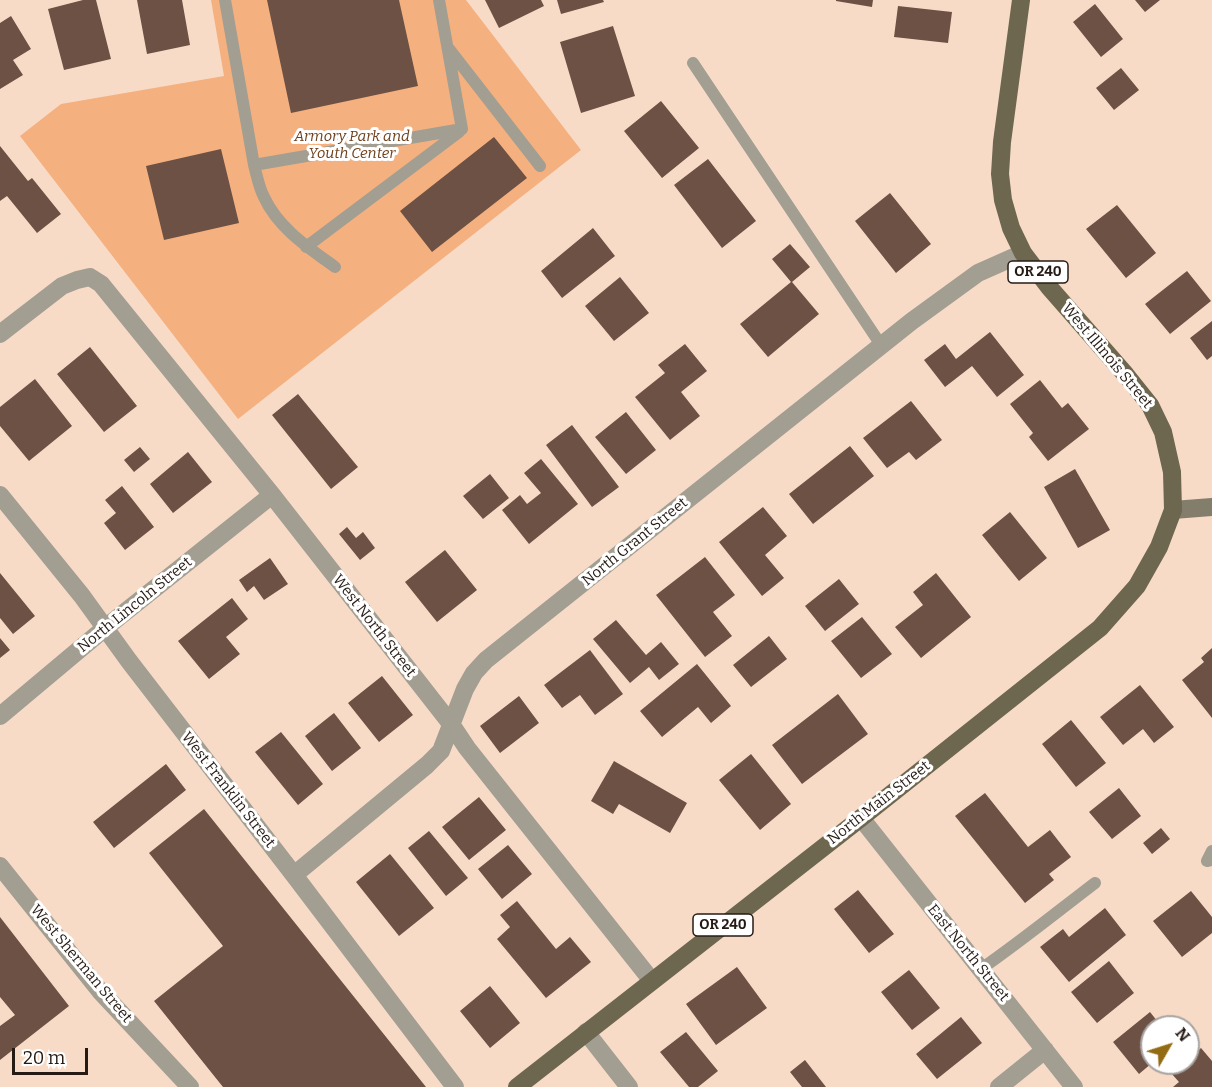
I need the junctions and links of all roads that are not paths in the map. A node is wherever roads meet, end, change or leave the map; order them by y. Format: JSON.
{"nodes":[{"id":1,"x":225,"y":0,"type":"edge"},
{"id":2,"x":439,"y":0,"type":"edge"},
{"id":3,"x":1021,"y":0,"type":"edge"},
{"id":4,"x":447,"y":47,"type":"junction"},
{"id":5,"x":693,"y":63,"type":"dead end"},
{"id":6,"x":462,"y":129,"type":"junction"},
{"id":7,"x":254,"y":165,"type":"junction"},
{"id":8,"x":540,"y":166,"type":"dead end"},
{"id":9,"x":306,"y":247,"type":"junction"},
{"id":10,"x":1023,"y":253,"type":"junction"},
{"id":11,"x":335,"y":267,"type":"dead end"},
{"id":12,"x":0,"y":334,"type":"edge"},
{"id":13,"x":881,"y":345,"type":"junction"},
{"id":14,"x":0,"y":495,"type":"edge"},
{"id":15,"x":272,"y":495,"type":"junction"},
{"id":16,"x":1212,"y":507,"type":"edge"},
{"id":17,"x":1173,"y":510,"type":"junction"},
{"id":18,"x":105,"y":628,"type":"junction"},
{"id":19,"x":0,"y":716,"type":"edge"},
{"id":20,"x":451,"y":724,"type":"junction"},
{"id":21,"x":861,"y":818,"type":"junction"},
{"id":22,"x":0,"y":866,"type":"edge"},
{"id":23,"x":294,"y":875,"type":"junction"},
{"id":24,"x":1095,"y":883,"type":"dead end"},
{"id":25,"x":981,"y":969,"type":"junction"},
{"id":26,"x":652,"y":981,"type":"junction"},
{"id":27,"x":586,"y":1032,"type":"junction"},
{"id":28,"x":1045,"y":1050,"type":"junction"},
{"id":29,"x":190,"y":1087,"type":"edge"},
{"id":30,"x":455,"y":1087,"type":"edge"},
{"id":31,"x":517,"y":1087,"type":"edge"},
{"id":32,"x":629,"y":1087,"type":"edge"},
{"id":33,"x":999,"y":1087,"type":"edge"},
{"id":34,"x":1074,"y":1087,"type":"edge"}],
"edges":[{"from":1,"to":7,"type":"lane"},
{"from":2,"to":4,"type":"lane"},
{"from":3,"to":10,"type":"main road","name":"West Illinois Street","number":"OR 240"},
{"from":4,"to":6,"type":"lane"},
{"from":4,"to":8,"type":"lane"},
{"from":5,"to":13,"type":"lane"},
{"from":6,"to":7,"type":"lane"},
{"from":6,"to":9,"type":"lane"},
{"from":7,"to":9,"type":"lane"},
{"from":9,"to":11,"type":"lane"},
{"from":10,"to":13,"type":"street","name":"North Grant Street"},
{"from":10,"to":17,"type":"main road","name":"West Illinois Street","number":"OR 240"},
{"from":12,"to":15,"type":"street","name":"West North Street"},
{"from":13,"to":20,"type":"street","name":"North Grant Street"},
{"from":14,"to":18,"type":"street","name":"West Franklin Street"},
{"from":15,"to":18,"type":"street","name":"North Lincoln Street"},
{"from":15,"to":20,"type":"street","name":"West North Street"},
{"from":16,"to":17,"type":"street"},
{"from":17,"to":21,"type":"main road","name":"North Main Street","number":"OR 240"},
{"from":18,"to":19,"type":"street","name":"North Lincoln Street"},
{"from":18,"to":23,"type":"street","name":"West Franklin Street"},
{"from":20,"to":23,"type":"street","name":"North Grant Street"},
{"from":20,"to":26,"type":"street","name":"West North Street"},
{"from":21,"to":25,"type":"street","name":"East North Street"},
{"from":21,"to":26,"type":"main road","name":"North Main Street","number":"OR 240"},
{"from":22,"to":29,"type":"street","name":"West Sherman Street"},
{"from":23,"to":30,"type":"street","name":"West Franklin Street"},
{"from":24,"to":25,"type":"lane"},
{"from":25,"to":28,"type":"street","name":"East North Street"},
{"from":26,"to":27,"type":"main road","name":"North Main Street","number":"OR 240"},
{"from":27,"to":31,"type":"main road","name":"North Main Street","number":"OR 240"},
{"from":27,"to":32,"type":"street"},
{"from":28,"to":33,"type":"street"},
{"from":28,"to":34,"type":"street","name":"East North Street"}]}
